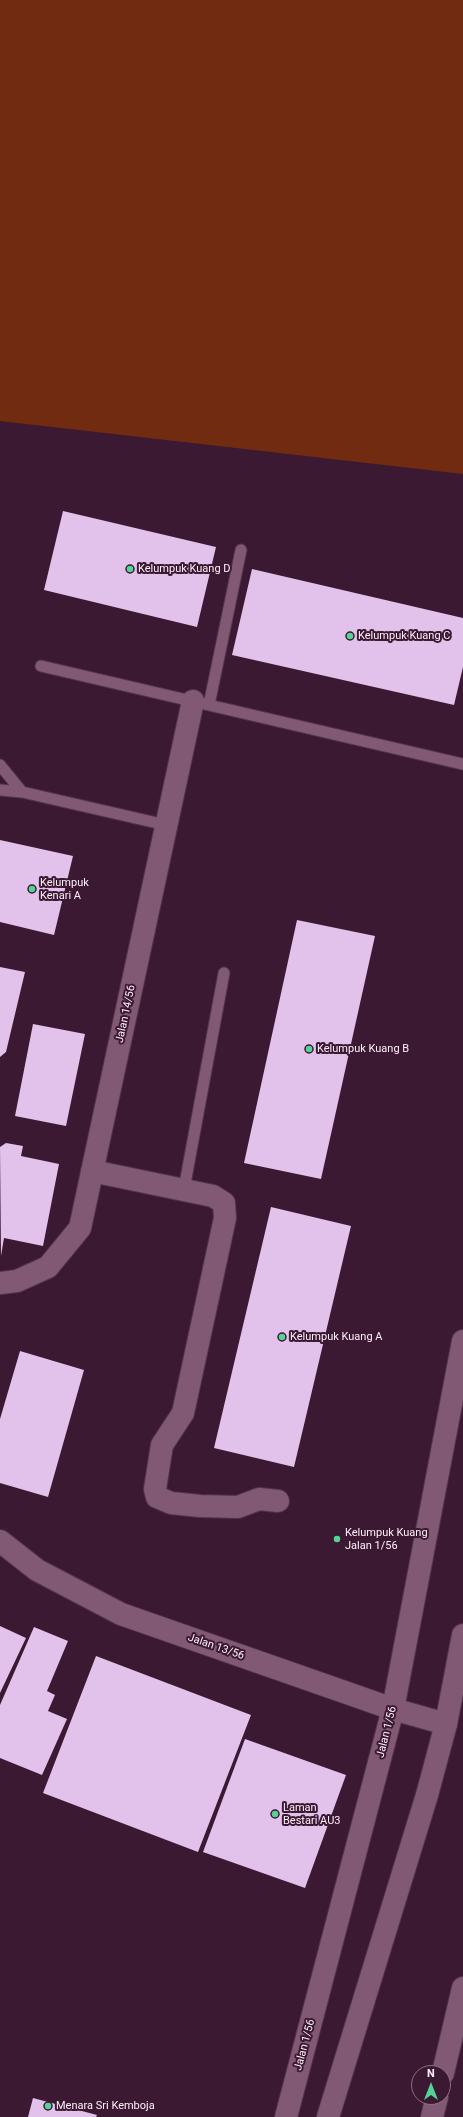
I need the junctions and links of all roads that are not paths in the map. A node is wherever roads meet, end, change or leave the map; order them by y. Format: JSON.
{"nodes":[{"id":1,"x":241,"y":550,"type":"dead end"},
{"id":2,"x":41,"y":666,"type":"dead end"},
{"id":3,"x":201,"y":703,"type":"junction"},
{"id":4,"x":462,"y":764,"type":"dead end"},
{"id":5,"x":0,"y":765,"type":"edge"},
{"id":6,"x":0,"y":790,"type":"edge"},
{"id":7,"x":22,"y":792,"type":"junction"},
{"id":8,"x":166,"y":825,"type":"junction"},
{"id":9,"x":224,"y":973,"type":"dead end"},
{"id":10,"x":92,"y":1171,"type":"junction"},
{"id":11,"x":184,"y":1189,"type":"junction"},
{"id":12,"x":0,"y":1283,"type":"edge"},
{"id":13,"x":463,"y":1341,"type":"edge"},
{"id":14,"x":278,"y":1501,"type":"dead end"},
{"id":15,"x":0,"y":1541,"type":"edge"},
{"id":16,"x":463,"y":1635,"type":"edge"},
{"id":17,"x":393,"y":1709,"type":"junction"},
{"id":18,"x":446,"y":1724,"type":"junction"},
{"id":19,"x":463,"y":1988,"type":"edge"},
{"id":20,"x":445,"y":2065,"type":"edge"},
{"id":21,"x":435,"y":2105,"type":"edge"},
{"id":22,"x":286,"y":2117,"type":"edge"},
{"id":23,"x":328,"y":2117,"type":"edge"},
{"id":24,"x":432,"y":2117,"type":"edge"}],
"edges":[{"from":1,"to":3,"type":"lane"},
{"from":2,"to":3,"type":"lane"},
{"from":3,"to":4,"type":"lane"},
{"from":3,"to":8,"type":"street","name":"Jalan 14/56"},
{"from":5,"to":7,"type":"lane"},
{"from":6,"to":7,"type":"lane"},
{"from":7,"to":8,"type":"lane"},
{"from":8,"to":10,"type":"street","name":"Jalan 14/56"},
{"from":9,"to":11,"type":"lane"},
{"from":10,"to":11,"type":"street"},
{"from":10,"to":12,"type":"street","name":"Jalan 14/56"},
{"from":11,"to":14,"type":"street"},
{"from":13,"to":17,"type":"street","name":"Jalan 1/56"},
{"from":15,"to":17,"type":"street","name":"Jalan 13/56"},
{"from":16,"to":18,"type":"street"},
{"from":17,"to":18,"type":"street","name":"Jalan 13/56"},
{"from":17,"to":22,"type":"street","name":"Jalan 1/56"},
{"from":18,"to":23,"type":"street"},
{"from":19,"to":20,"type":"street"},
{"from":21,"to":24,"type":"street"}]}
